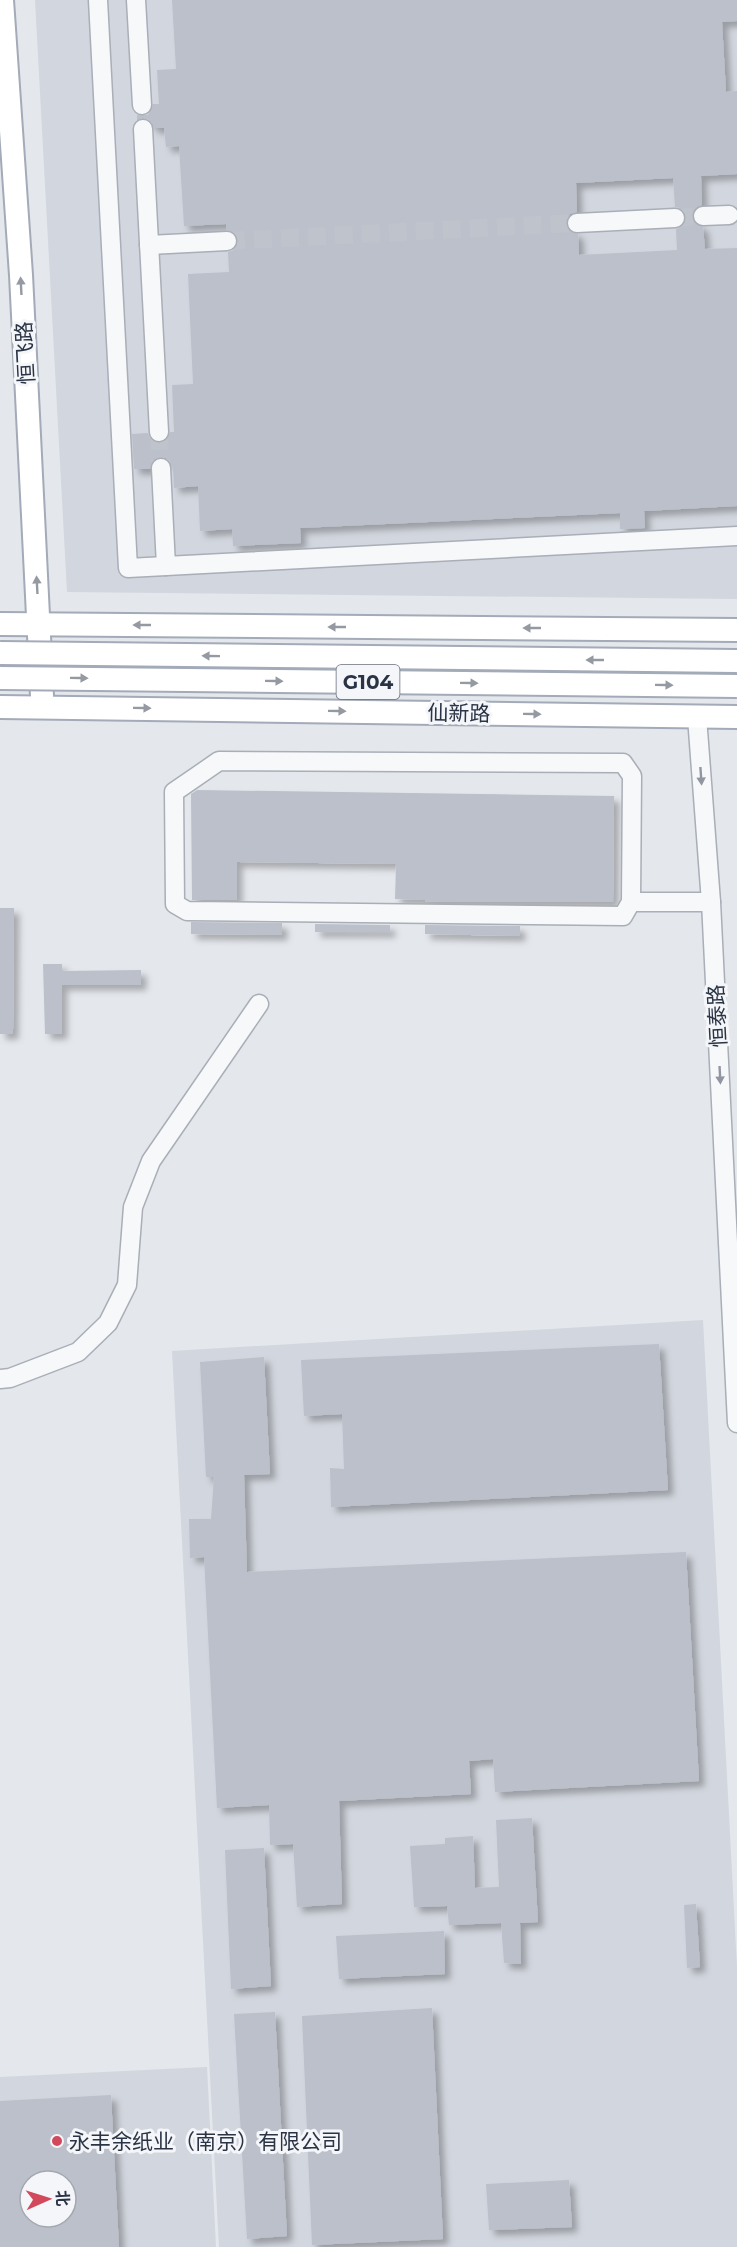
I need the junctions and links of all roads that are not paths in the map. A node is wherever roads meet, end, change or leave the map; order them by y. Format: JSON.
{"nodes":[{"id":1,"x":2,"y":0,"type":"edge"},
{"id":2,"x":98,"y":0,"type":"edge"},
{"id":3,"x":136,"y":0,"type":"edge"},
{"id":4,"x":142,"y":105,"type":"dead end"},
{"id":5,"x":143,"y":129,"type":"dead end"},
{"id":6,"x":729,"y":215,"type":"dead end"},
{"id":7,"x":703,"y":216,"type":"tunnel mouth"},
{"id":8,"x":675,"y":218,"type":"tunnel mouth"},
{"id":9,"x":577,"y":223,"type":"tunnel mouth"},
{"id":10,"x":227,"y":241,"type":"tunnel mouth"},
{"id":11,"x":149,"y":245,"type":"junction"},
{"id":12,"x":159,"y":432,"type":"tunnel mouth"},
{"id":13,"x":161,"y":468,"type":"tunnel mouth"},
{"id":14,"x":737,"y":536,"type":"edge"},
{"id":15,"x":166,"y":566,"type":"junction"},
{"id":16,"x":0,"y":624,"type":"edge"},
{"id":17,"x":39,"y":625,"type":"junction"},
{"id":18,"x":737,"y":630,"type":"edge"},
{"id":19,"x":0,"y":653,"type":"edge"},
{"id":20,"x":737,"y":661,"type":"edge"},
{"id":21,"x":0,"y":678,"type":"edge"},
{"id":22,"x":737,"y":686,"type":"edge"},
{"id":23,"x":0,"y":707,"type":"edge"},
{"id":24,"x":43,"y":707,"type":"junction"},
{"id":25,"x":697,"y":717,"type":"junction"},
{"id":26,"x":737,"y":717,"type":"edge"},
{"id":27,"x":631,"y":902,"type":"junction"},
{"id":28,"x":711,"y":902,"type":"junction"},
{"id":29,"x":259,"y":1004,"type":"dead end"},
{"id":30,"x":0,"y":1379,"type":"edge"},
{"id":31,"x":737,"y":1424,"type":"edge"}],
"edges":[{"from":17,"to":1,"type":"main road","name":"恒飞路","one_way":true},
{"from":2,"to":15,"type":"street"},
{"from":3,"to":4,"type":"street"},
{"from":5,"to":11,"type":"street"},
{"from":6,"to":7,"type":"street"},
{"from":8,"to":9,"type":"street"},
{"from":10,"to":11,"type":"street"},
{"from":11,"to":12,"type":"street"},
{"from":13,"to":15,"type":"street"},
{"from":14,"to":15,"type":"street"},
{"from":16,"to":17,"type":"main road"},
{"from":18,"to":17,"type":"main road","one_way":true},
{"from":17,"to":24,"type":"main road","name":"恒飞路"},
{"from":20,"to":19,"type":"main road","one_way":true,"bridge":true},
{"from":21,"to":22,"type":"main road","name":"仙新路","number":"G104","one_way":true,"bridge":true},
{"from":23,"to":24,"type":"main road","name":"仙新路"},
{"from":24,"to":25,"type":"main road","name":"仙新路","one_way":true},
{"from":25,"to":26,"type":"main road","name":"仙新路"},
{"from":25,"to":28,"type":"street","name":"恒泰路","one_way":true},
{"from":27,"to":27,"type":"street"},
{"from":27,"to":28,"type":"street"},
{"from":28,"to":31,"type":"street","name":"恒泰路","one_way":true},
{"from":29,"to":30,"type":"street"}]}
